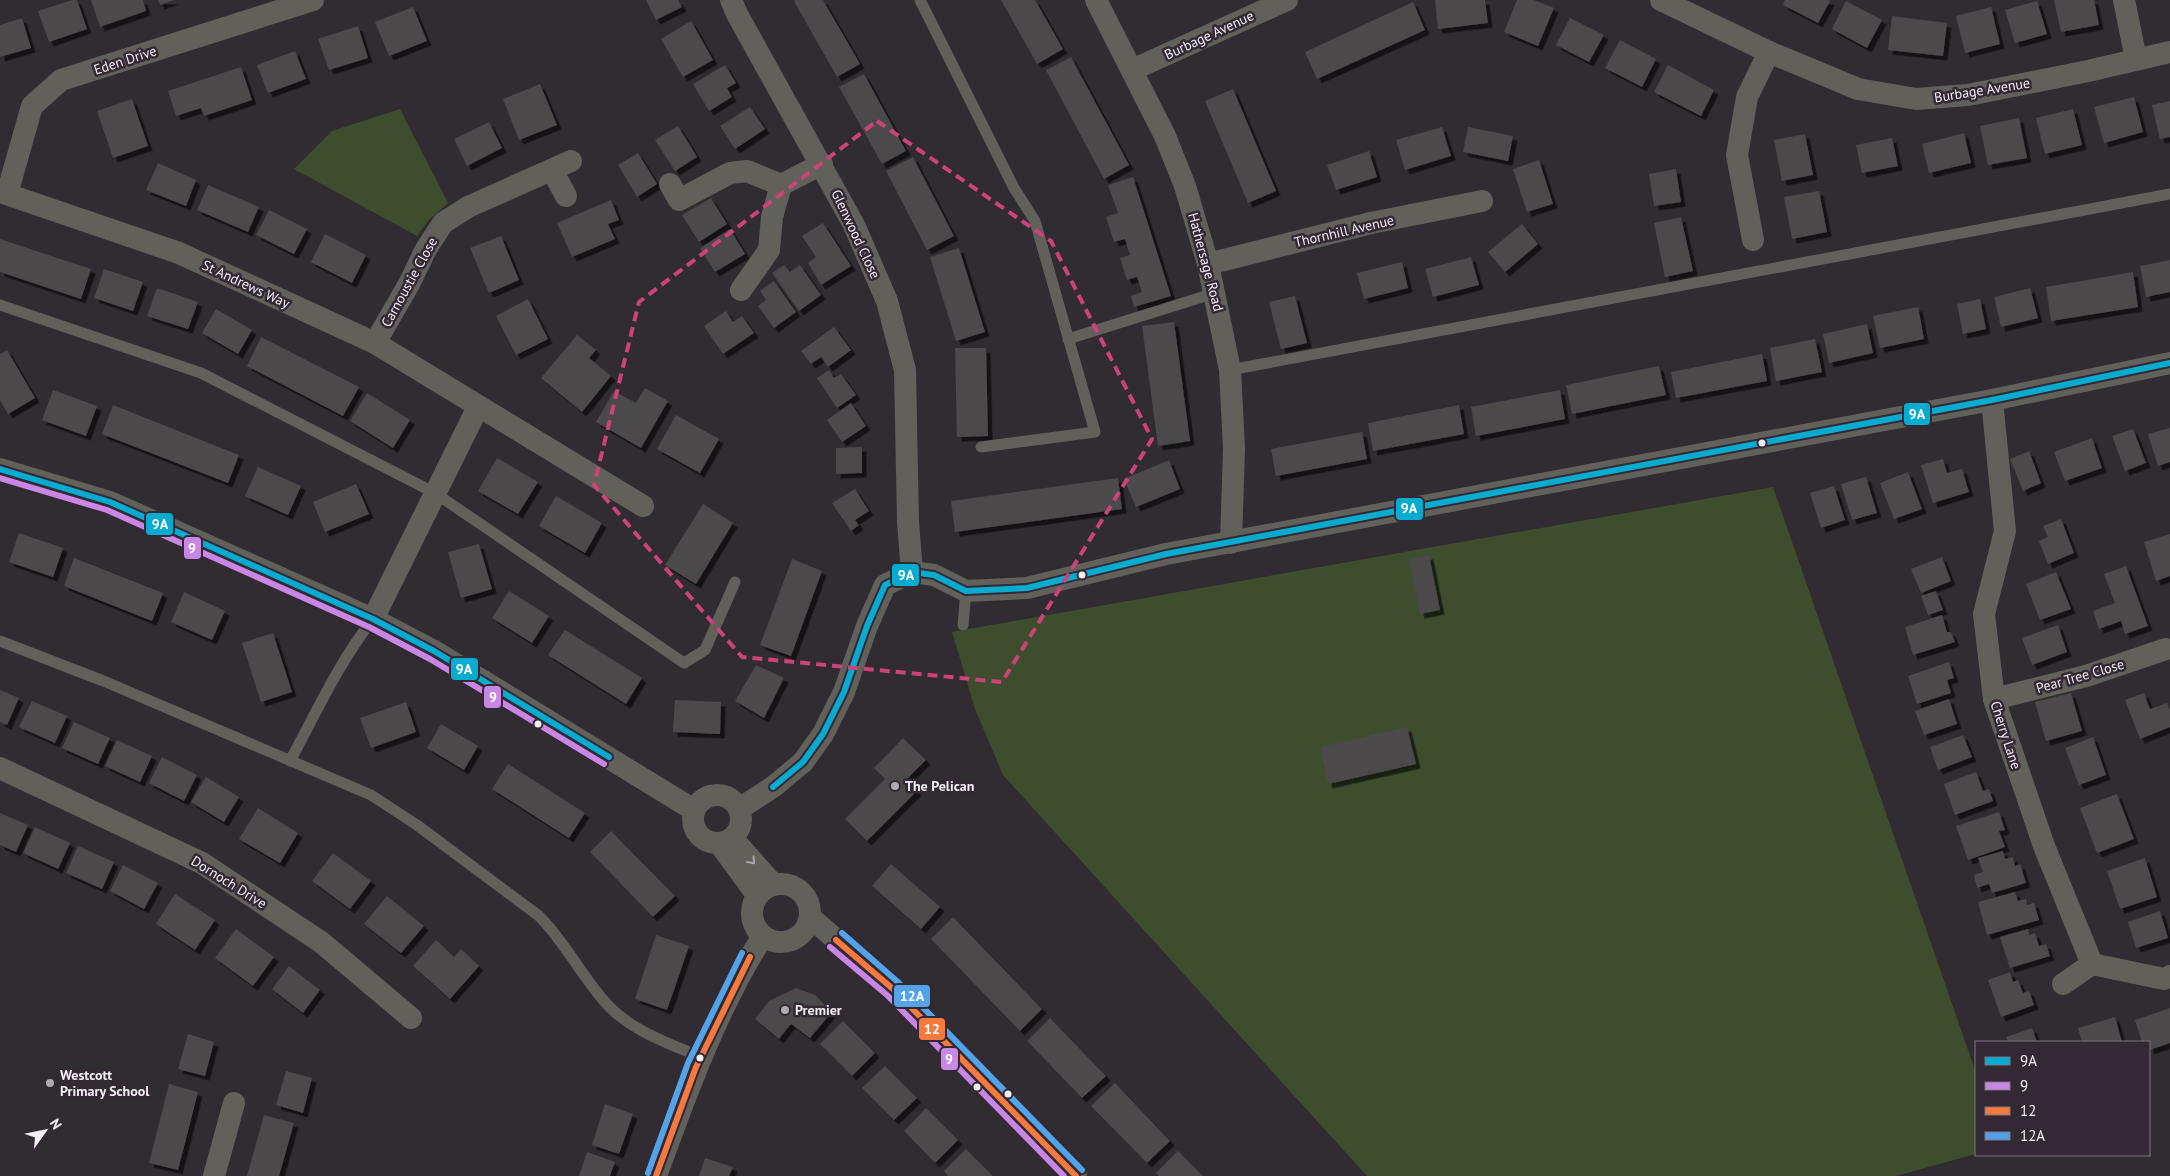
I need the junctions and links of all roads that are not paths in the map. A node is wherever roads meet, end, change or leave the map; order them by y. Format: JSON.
{"nodes":[{"id":1,"x":313,"y":0,"type":"edge"},
{"id":2,"x":731,"y":0,"type":"edge"},
{"id":3,"x":920,"y":0,"type":"edge"},
{"id":4,"x":1096,"y":0,"type":"edge"},
{"id":5,"x":1286,"y":0,"type":"edge"},
{"id":6,"x":1661,"y":0,"type":"edge"},
{"id":7,"x":2124,"y":0,"type":"edge"},
{"id":8,"x":1769,"y":52,"type":"junction"},
{"id":9,"x":2170,"y":52,"type":"edge"},
{"id":10,"x":2136,"y":59,"type":"junction"},
{"id":11,"x":1132,"y":70,"type":"junction"},
{"id":12,"x":822,"y":164,"type":"junction"},
{"id":13,"x":670,"y":184,"type":"dead end"},
{"id":14,"x":781,"y":185,"type":"junction"},
{"id":15,"x":4,"y":193,"type":"edge"},
{"id":16,"x":2170,"y":194,"type":"edge"},
{"id":17,"x":566,"y":196,"type":"dead end"},
{"id":18,"x":1482,"y":201,"type":"dead end"},
{"id":19,"x":1753,"y":240,"type":"dead end"},
{"id":20,"x":1208,"y":264,"type":"junction"},
{"id":21,"x":742,"y":290,"type":"dead end"},
{"id":22,"x":1215,"y":293,"type":"junction"},
{"id":23,"x":0,"y":305,"type":"edge"},
{"id":24,"x":1068,"y":339,"type":"junction"},
{"id":25,"x":374,"y":343,"type":"junction"},
{"id":26,"x":2170,"y":363,"type":"edge"},
{"id":27,"x":1230,"y":370,"type":"junction"},
{"id":28,"x":1992,"y":400,"type":"junction"},
{"id":29,"x":478,"y":407,"type":"junction"},
{"id":30,"x":981,"y":447,"type":"dead end"},
{"id":31,"x":0,"y":469,"type":"edge"},
{"id":32,"x":435,"y":493,"type":"junction"},
{"id":33,"x":643,"y":506,"type":"dead end"},
{"id":34,"x":1231,"y":543,"type":"junction"},
{"id":35,"x":912,"y":572,"type":"junction"},
{"id":36,"x":736,"y":582,"type":"dead end"},
{"id":37,"x":966,"y":591,"type":"junction"},
{"id":38,"x":372,"y":619,"type":"junction"},
{"id":39,"x":963,"y":625,"type":"dead end"},
{"id":40,"x":0,"y":641,"type":"edge"},
{"id":41,"x":2169,"y":645,"type":"edge"},
{"id":42,"x":1994,"y":699,"type":"junction"},
{"id":43,"x":290,"y":761,"type":"junction"},
{"id":44,"x":0,"y":768,"type":"edge"},
{"id":45,"x":739,"y":809,"type":"junction"},
{"id":46,"x":694,"y":810,"type":"junction"},
{"id":47,"x":726,"y":841,"type":"junction"},
{"id":48,"x":765,"y":890,"type":"junction"},
{"id":49,"x":810,"y":917,"type":"junction"},
{"id":50,"x":763,"y":936,"type":"junction"},
{"id":51,"x":2092,"y":964,"type":"junction"},
{"id":52,"x":2170,"y":976,"type":"edge"},
{"id":53,"x":2063,"y":984,"type":"dead end"},
{"id":54,"x":410,"y":1018,"type":"dead end"},
{"id":55,"x":701,"y":1057,"type":"junction"},
{"id":56,"x":234,"y":1103,"type":"dead end"},
{"id":57,"x":214,"y":1176,"type":"edge"},
{"id":58,"x":656,"y":1176,"type":"edge"},
{"id":59,"x":1076,"y":1176,"type":"edge"}],
"edges":[{"from":1,"to":15,"type":"street","name":"Eden Drive"},
{"from":2,"to":12,"type":"street","name":"Glenwood Close"},
{"from":3,"to":24,"type":"lane"},
{"from":4,"to":11,"type":"street","name":"Hathersage Road"},
{"from":5,"to":11,"type":"street","name":"Burbage Avenue"},
{"from":6,"to":8,"type":"street","name":"Burbage Avenue"},
{"from":7,"to":10,"type":"street"},
{"from":8,"to":10,"type":"street","name":"Burbage Avenue"},
{"from":8,"to":19,"type":"street"},
{"from":9,"to":10,"type":"street","name":"Burbage Avenue"},
{"from":11,"to":20,"type":"street","name":"Hathersage Road"},
{"from":12,"to":14,"type":"street"},
{"from":12,"to":35,"type":"street","name":"Glenwood Close"},
{"from":13,"to":14,"type":"street"},
{"from":14,"to":21,"type":"street"},
{"from":15,"to":25,"type":"street","name":"St Andrews Way"},
{"from":16,"to":27,"type":"lane"},
{"from":17,"to":25,"type":"street","name":"Carnoustie Close"},
{"from":18,"to":20,"type":"street","name":"Thornhill Avenue"},
{"from":20,"to":22,"type":"street","name":"Hathersage Road"},
{"from":22,"to":24,"type":"lane"},
{"from":22,"to":27,"type":"street","name":"Hathersage Road"},
{"from":23,"to":32,"type":"lane"},
{"from":24,"to":30,"type":"lane"},
{"from":25,"to":29,"type":"street","name":"St Andrews Way"},
{"from":26,"to":28,"type":"street"},
{"from":27,"to":34,"type":"street","name":"Hathersage Road"},
{"from":28,"to":34,"type":"street"},
{"from":28,"to":42,"type":"street","name":"Cherry Lane"},
{"from":29,"to":32,"type":"street"},
{"from":29,"to":33,"type":"street","name":"St Andrews Way"},
{"from":31,"to":38,"type":"street"},
{"from":32,"to":36,"type":"lane"},
{"from":32,"to":38,"type":"street"},
{"from":34,"to":37,"type":"street"},
{"from":35,"to":37,"type":"street"},
{"from":35,"to":45,"type":"street"},
{"from":37,"to":39,"type":"lane"},
{"from":38,"to":43,"type":"lane"},
{"from":38,"to":46,"type":"street"},
{"from":40,"to":43,"type":"lane"},
{"from":41,"to":42,"type":"street","name":"Pear Tree Close"},
{"from":42,"to":51,"type":"street","name":"Cherry Lane"},
{"from":43,"to":55,"type":"lane"},
{"from":44,"to":54,"type":"street","name":"Dornoch Drive"},
{"from":45,"to":46,"type":"street"},
{"from":45,"to":47,"type":"street"},
{"from":46,"to":47,"type":"street"},
{"from":47,"to":48,"type":"street"},
{"from":48,"to":49,"type":"street"},
{"from":48,"to":50,"type":"street"},
{"from":49,"to":50,"type":"street"},
{"from":49,"to":59,"type":"street"},
{"from":50,"to":55,"type":"street"},
{"from":51,"to":52,"type":"street"},
{"from":51,"to":53,"type":"street"},
{"from":55,"to":58,"type":"street"},
{"from":56,"to":57,"type":"street"}]}
